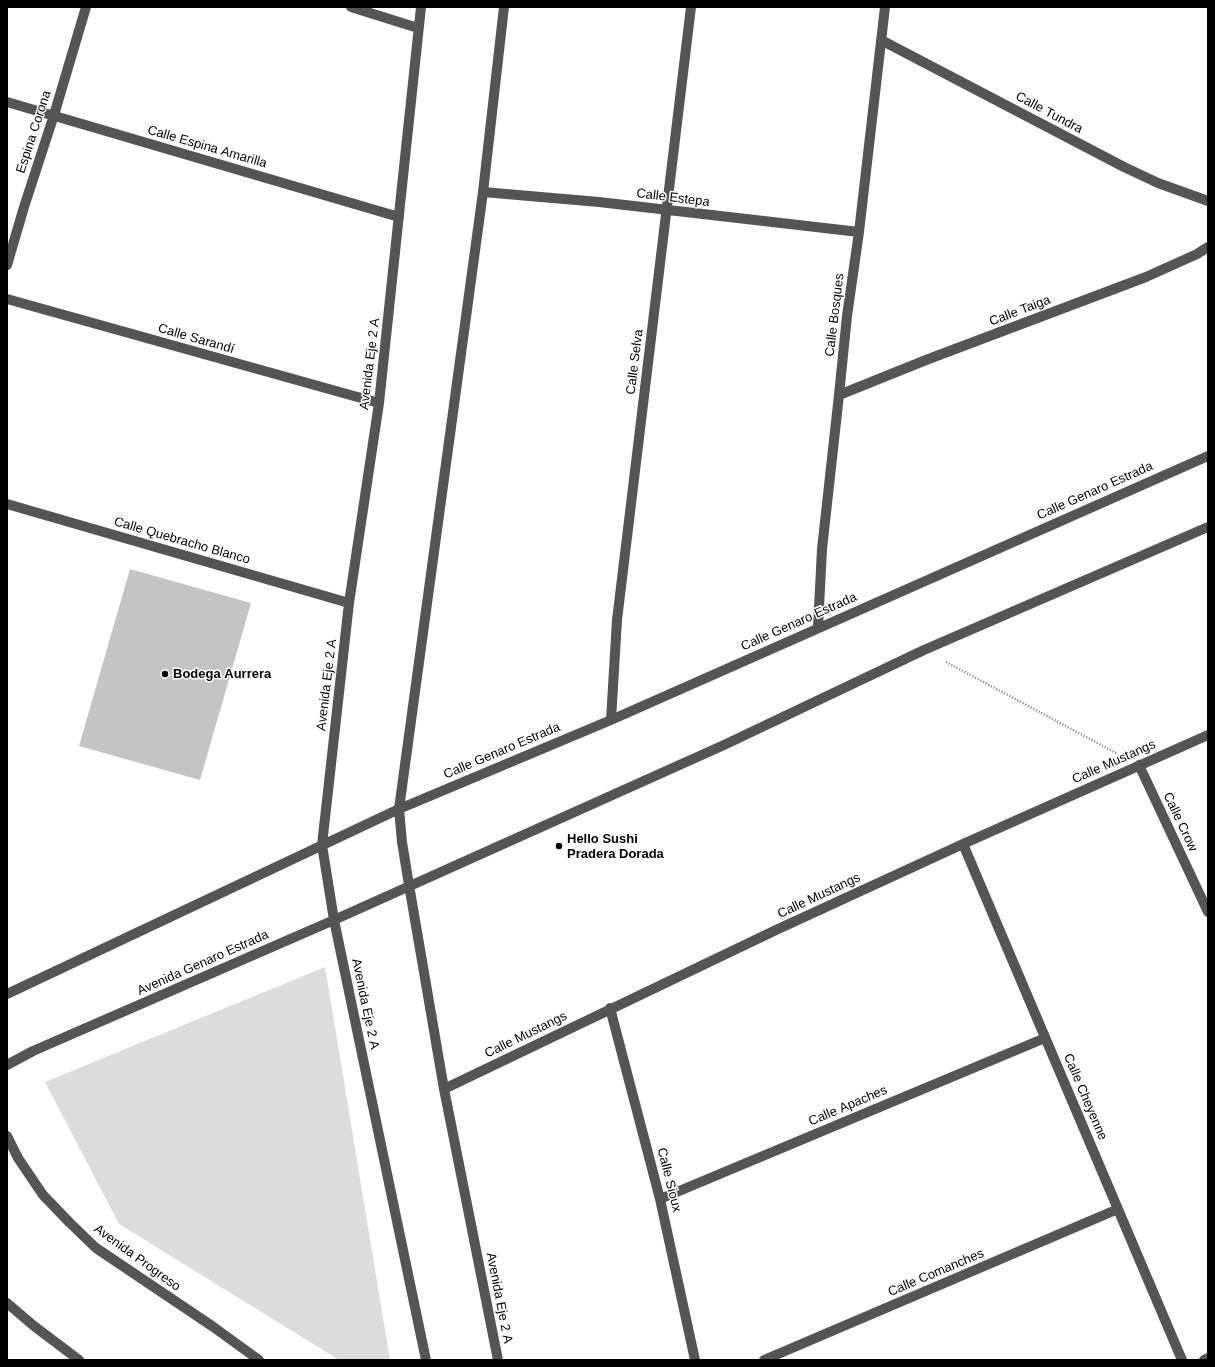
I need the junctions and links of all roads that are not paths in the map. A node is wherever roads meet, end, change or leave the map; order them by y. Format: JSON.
{"nodes":[{"id":1,"x":86,"y":7,"type":"edge"},
{"id":2,"x":351,"y":7,"type":"edge"},
{"id":3,"x":421,"y":7,"type":"edge"},
{"id":4,"x":504,"y":7,"type":"edge"},
{"id":5,"x":691,"y":7,"type":"edge"},
{"id":6,"x":885,"y":7,"type":"edge"},
{"id":7,"x":418,"y":28,"type":"junction"},
{"id":8,"x":881,"y":40,"type":"junction"},
{"id":9,"x":7,"y":102,"type":"edge"},
{"id":10,"x":54,"y":115,"type":"junction"},
{"id":11,"x":483,"y":192,"type":"junction"},
{"id":12,"x":1208,"y":200,"type":"edge"},
{"id":13,"x":667,"y":211,"type":"junction"},
{"id":14,"x":399,"y":217,"type":"junction"},
{"id":15,"x":859,"y":232,"type":"junction"},
{"id":16,"x":1208,"y":247,"type":"edge"},
{"id":17,"x":7,"y":265,"type":"edge"},
{"id":18,"x":7,"y":299,"type":"edge"},
{"id":19,"x":839,"y":395,"type":"junction"},
{"id":20,"x":379,"y":403,"type":"junction"},
{"id":21,"x":1208,"y":456,"type":"edge"},
{"id":22,"x":7,"y":504,"type":"edge"},
{"id":23,"x":1208,"y":527,"type":"edge"},
{"id":24,"x":349,"y":604,"type":"junction"},
{"id":25,"x":818,"y":627,"type":"junction"},
{"id":26,"x":611,"y":720,"type":"junction"},
{"id":27,"x":1208,"y":735,"type":"edge"},
{"id":28,"x":1140,"y":765,"type":"junction"},
{"id":29,"x":399,"y":809,"type":"junction"},
{"id":30,"x":963,"y":844,"type":"junction"},
{"id":31,"x":322,"y":845,"type":"junction"},
{"id":32,"x":409,"y":886,"type":"junction"},
{"id":33,"x":1208,"y":912,"type":"edge"},
{"id":34,"x":334,"y":920,"type":"junction"},
{"id":35,"x":7,"y":994,"type":"edge"},
{"id":36,"x":610,"y":1008,"type":"junction"},
{"id":37,"x":1045,"y":1038,"type":"junction"},
{"id":38,"x":7,"y":1064,"type":"edge"},
{"id":39,"x":444,"y":1089,"type":"junction"},
{"id":40,"x":7,"y":1136,"type":"edge"},
{"id":41,"x":660,"y":1199,"type":"junction"},
{"id":42,"x":1118,"y":1210,"type":"junction"},
{"id":43,"x":7,"y":1303,"type":"edge"},
{"id":44,"x":1208,"y":1358,"type":"edge"},
{"id":45,"x":78,"y":1360,"type":"edge"},
{"id":46,"x":260,"y":1360,"type":"edge"},
{"id":47,"x":426,"y":1360,"type":"edge"},
{"id":48,"x":498,"y":1360,"type":"edge"},
{"id":49,"x":695,"y":1360,"type":"edge"},
{"id":50,"x":764,"y":1360,"type":"edge"},
{"id":51,"x":1182,"y":1360,"type":"edge"},
{"id":52,"x":1204,"y":1360,"type":"edge"}],
"edges":[{"from":1,"to":10,"type":"street","name":"Espina Corona"},
{"from":2,"to":7,"type":"street"},
{"from":3,"to":7,"type":"street","name":"Avenida Eje 2 A"},
{"from":4,"to":11,"type":"street","name":"Avenida Eje 2 A"},
{"from":5,"to":13,"type":"street","name":"Calle Selva"},
{"from":6,"to":8,"type":"street","name":"Calle Bosques"},
{"from":7,"to":14,"type":"street","name":"Avenida Eje 2 A"},
{"from":8,"to":12,"type":"street","name":"Calle Tundra"},
{"from":8,"to":15,"type":"street","name":"Calle Bosques"},
{"from":9,"to":10,"type":"street","name":"Calle Espina Amarilla"},
{"from":10,"to":14,"type":"street","name":"Calle Espina Amarilla"},
{"from":10,"to":17,"type":"street","name":"Espina Corona"},
{"from":11,"to":13,"type":"street","name":"Calle Estepa"},
{"from":11,"to":29,"type":"street","name":"Avenida Eje 2 A"},
{"from":13,"to":15,"type":"street","name":"Calle Estepa"},
{"from":13,"to":26,"type":"street","name":"Calle Selva"},
{"from":14,"to":20,"type":"street","name":"Avenida Eje 2 A"},
{"from":15,"to":19,"type":"street","name":"Calle Bosques"},
{"from":16,"to":19,"type":"street","name":"Calle Taiga"},
{"from":18,"to":20,"type":"street","name":"Calle Sarandí"},
{"from":19,"to":25,"type":"street","name":"Calle Bosques"},
{"from":20,"to":24,"type":"street","name":"Avenida Eje 2 A"},
{"from":21,"to":25,"type":"street","name":"Calle Genaro Estrada"},
{"from":22,"to":24,"type":"street","name":"Calle Quebracho Blanco"},
{"from":23,"to":32,"type":"street"},
{"from":24,"to":31,"type":"street","name":"Avenida Eje 2 A"},
{"from":25,"to":26,"type":"street","name":"Calle Genaro Estrada"},
{"from":26,"to":29,"type":"street","name":"Calle Genaro Estrada"},
{"from":27,"to":28,"type":"street","name":"Calle Mustangs"},
{"from":28,"to":30,"type":"street","name":"Calle Mustangs"},
{"from":28,"to":33,"type":"street","name":"Calle Crow"},
{"from":29,"to":31,"type":"street"},
{"from":29,"to":32,"type":"street","name":"Avenida Eje 2 A"},
{"from":30,"to":36,"type":"street","name":"Calle Mustangs"},
{"from":30,"to":37,"type":"street","name":"Calle Cheyenne"},
{"from":31,"to":34,"type":"street","name":"Avenida Eje 2 A"},
{"from":31,"to":35,"type":"street"},
{"from":32,"to":34,"type":"street","name":"Avenida Genaro Estrada"},
{"from":32,"to":39,"type":"street","name":"Avenida Eje 2 A"},
{"from":34,"to":38,"type":"street","name":"Avenida Genaro Estrada"},
{"from":34,"to":47,"type":"street","name":"Avenida Eje 2 A"},
{"from":36,"to":39,"type":"street","name":"Calle Mustangs"},
{"from":36,"to":41,"type":"street","name":"Calle Sioux"},
{"from":37,"to":41,"type":"street","name":"Calle Apaches"},
{"from":37,"to":42,"type":"street","name":"Calle Cheyenne"},
{"from":39,"to":48,"type":"street","name":"Avenida Eje 2 A"},
{"from":40,"to":46,"type":"street","name":"Avenida Progreso"},
{"from":41,"to":49,"type":"street","name":"Calle Sioux"},
{"from":42,"to":50,"type":"street","name":"Calle Comanches"},
{"from":42,"to":51,"type":"street","name":"Calle Cheyenne"},
{"from":43,"to":45,"type":"street"},
{"from":44,"to":52,"type":"street"}]}
